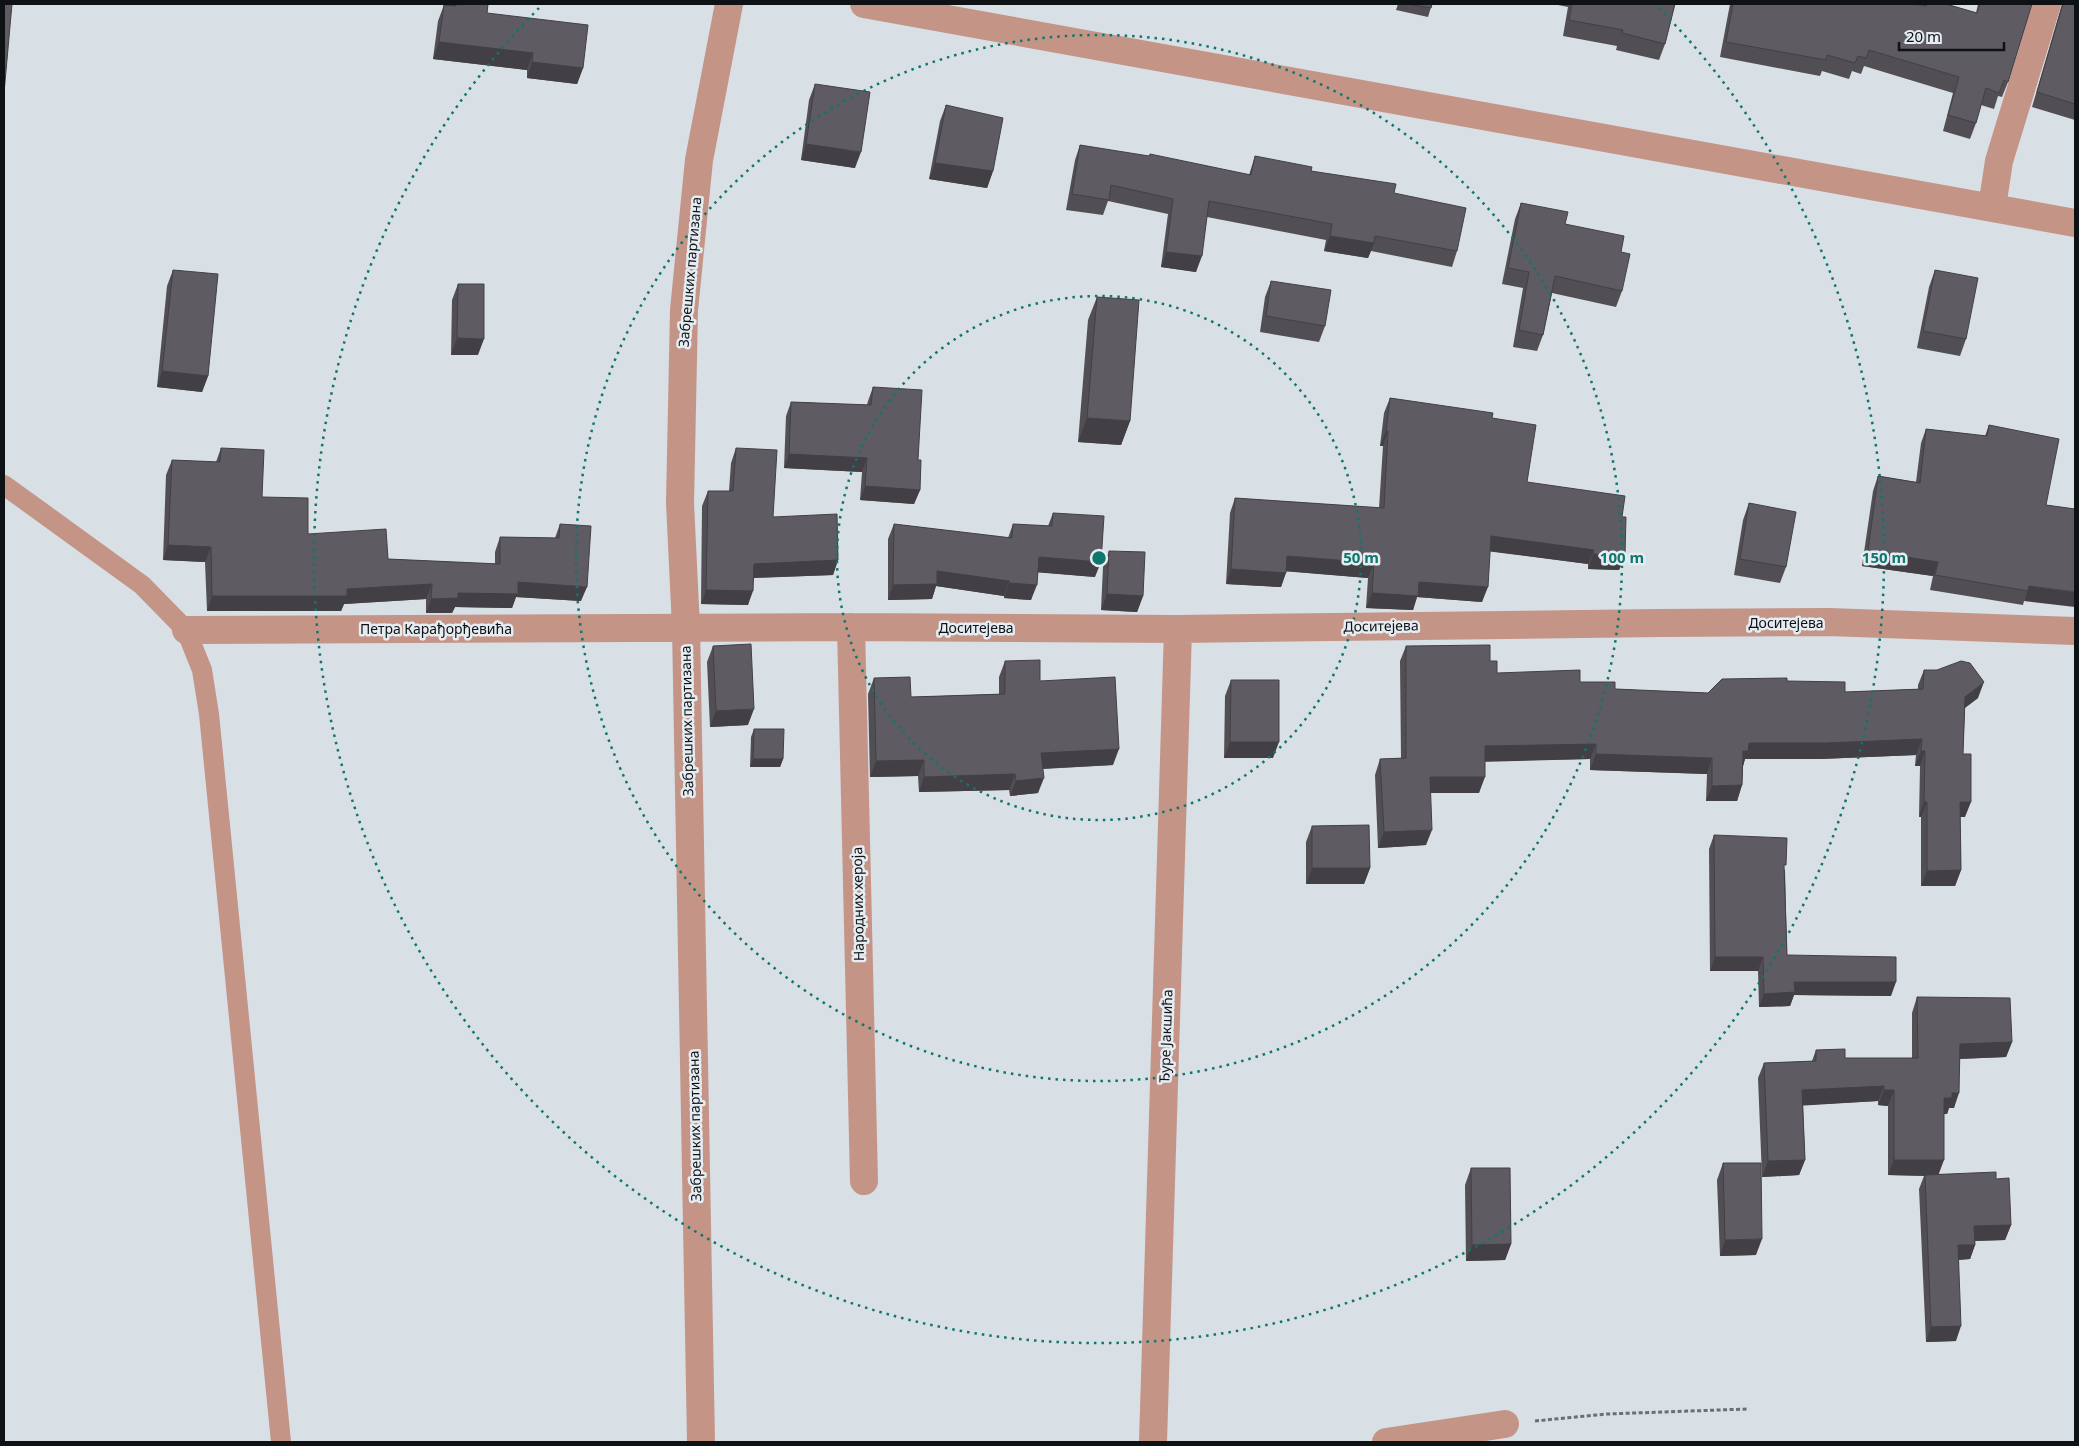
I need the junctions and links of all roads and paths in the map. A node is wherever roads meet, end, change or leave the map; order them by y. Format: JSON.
{"nodes":[{"id":1,"x":729,"y":4,"type":"edge"},
{"id":2,"x":864,"y":4,"type":"edge"},
{"id":3,"x":2047,"y":4,"type":"edge"},
{"id":4,"x":1992,"y":207,"type":"junction"},
{"id":5,"x":2075,"y":223,"type":"edge"},
{"id":6,"x":4,"y":485,"type":"edge"},
{"id":7,"x":686,"y":627,"type":"junction"},
{"id":8,"x":851,"y":627,"type":"junction"},
{"id":9,"x":1178,"y":629,"type":"junction"},
{"id":10,"x":186,"y":630,"type":"junction"},
{"id":11,"x":2075,"y":630,"type":"edge"},
{"id":12,"x":864,"y":1181,"type":"dead end"},
{"id":13,"x":1747,"y":1409,"type":"dead end"},
{"id":14,"x":1505,"y":1424,"type":"joint"},
{"id":15,"x":282,"y":1442,"type":"edge"},
{"id":16,"x":701,"y":1442,"type":"edge"},
{"id":17,"x":1153,"y":1442,"type":"edge"},
{"id":18,"x":1386,"y":1442,"type":"edge"}],
"edges":[{"from":1,"to":7,"type":"street","name":"Забрешких партизана"},
{"from":2,"to":4,"type":"street"},
{"from":3,"to":4,"type":"street"},
{"from":4,"to":5,"type":"street"},
{"from":6,"to":10,"type":"lane"},
{"from":7,"to":8,"type":"street","name":"Доситејева"},
{"from":7,"to":10,"type":"street","name":"Петра Карађорђевића"},
{"from":7,"to":16,"type":"street","name":"Забрешких партизана"},
{"from":8,"to":9,"type":"street","name":"Доситејева"},
{"from":8,"to":12,"type":"street","name":"Народних хероја"},
{"from":9,"to":11,"type":"street","name":"Доситејева"},
{"from":9,"to":17,"type":"street","name":"Ђуре Јакшића"},
{"from":10,"to":15,"type":"lane"},
{"from":13,"to":14,"type":"path"},
{"from":14,"to":18,"type":"street"}]}
